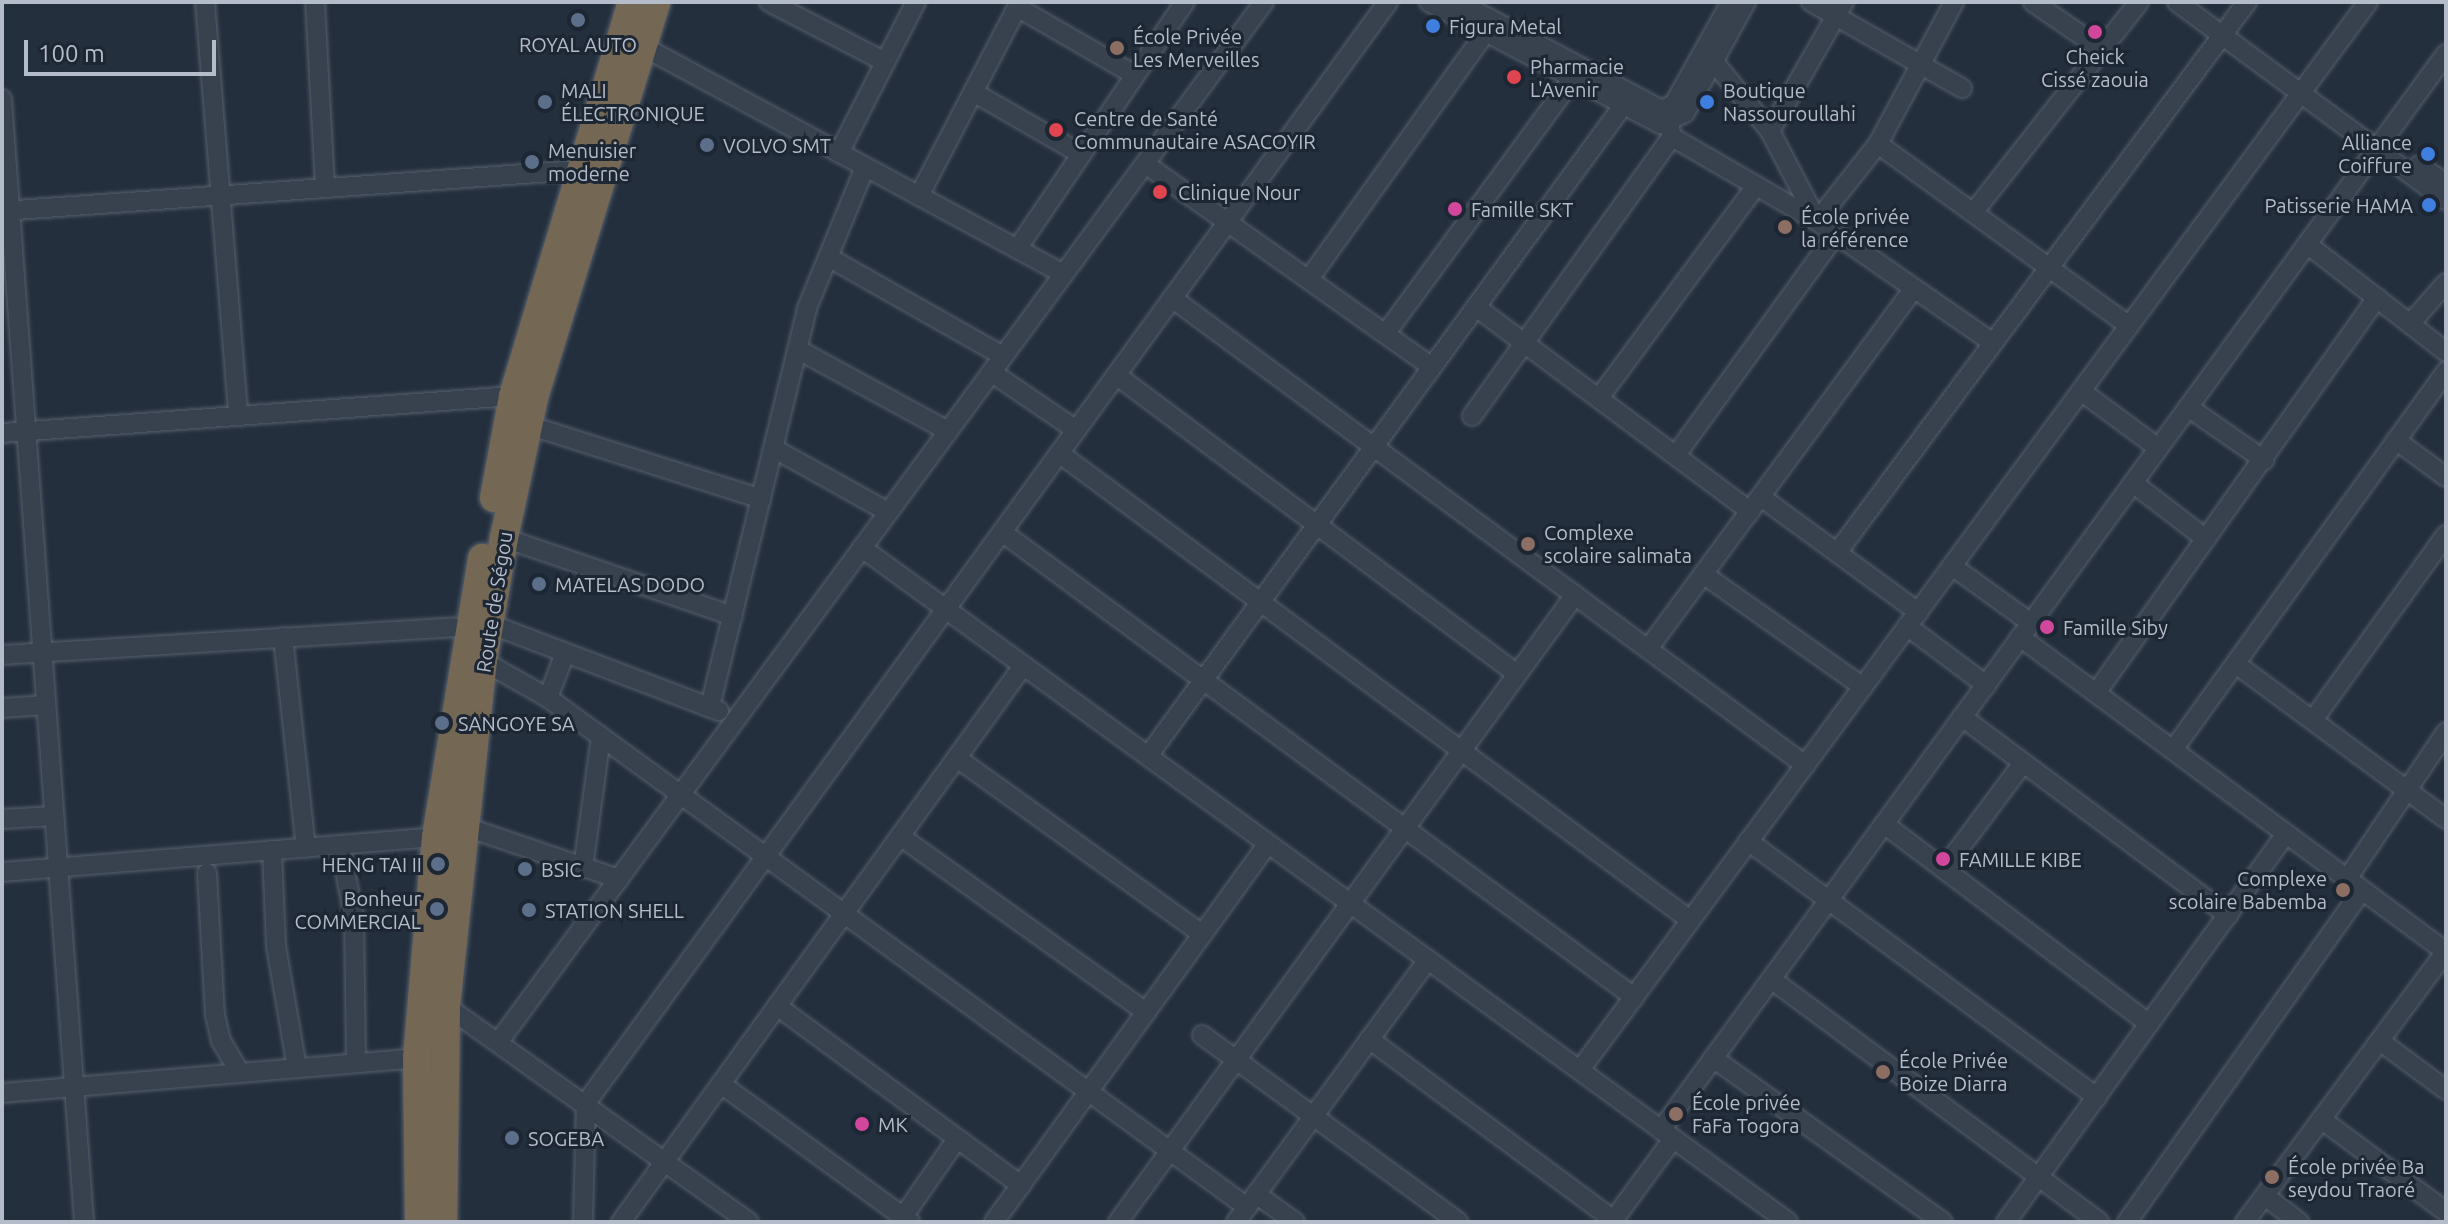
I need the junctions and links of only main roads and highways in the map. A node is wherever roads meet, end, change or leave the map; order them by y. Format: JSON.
{"nodes":[{"id":1,"x":632,"y":2,"type":"edge"},
{"id":2,"x":656,"y":2,"type":"edge"},
{"id":3,"x":419,"y":1222,"type":"edge"},
{"id":4,"x":443,"y":1222,"type":"edge"}],
"edges":[{"from":1,"to":3,"type":"highway","name":"Route de Ségou"},
{"from":2,"to":4,"type":"highway","name":"Route de Ségou"}]}
